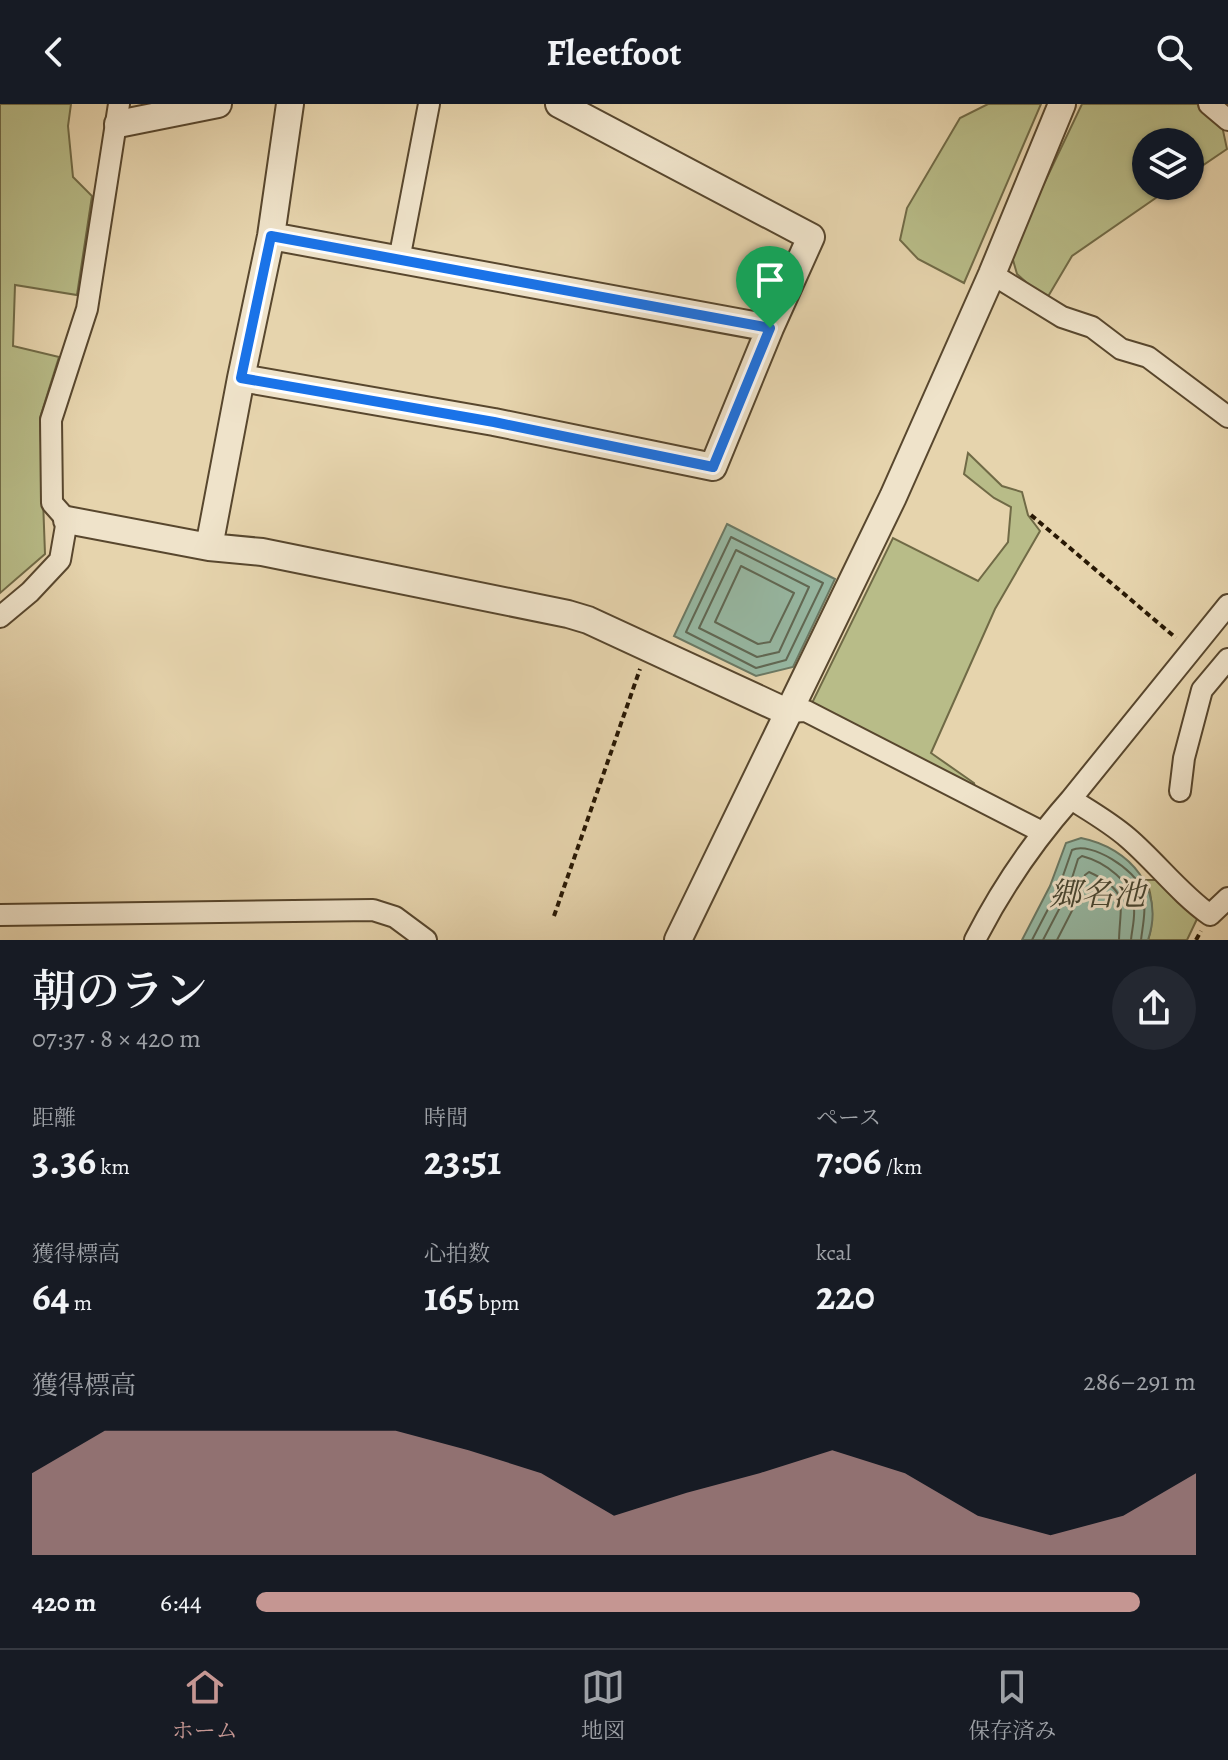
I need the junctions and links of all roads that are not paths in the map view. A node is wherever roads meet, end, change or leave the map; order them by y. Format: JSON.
{"nodes":[{"id":1,"x":218,"y":104,"type":"edge"},
{"id":2,"x":290,"y":104,"type":"edge"},
{"id":3,"x":429,"y":104,"type":"edge"},
{"id":4,"x":559,"y":104,"type":"edge"},
{"id":5,"x":1062,"y":104,"type":"edge"},
{"id":6,"x":1209,"y":104,"type":"edge"},
{"id":7,"x":119,"y":114,"type":"edge"},
{"id":8,"x":1228,"y":120,"type":"edge"},
{"id":9,"x":271,"y":236,"type":"junction"},
{"id":10,"x":399,"y":260,"type":"junction"},
{"id":11,"x":992,"y":274,"type":"junction"},
{"id":12,"x":770,"y":328,"type":"junction"},
{"id":13,"x":241,"y":378,"type":"junction"},
{"id":14,"x":1228,"y":417,"type":"edge"},
{"id":15,"x":67,"y":520,"type":"junction"},
{"id":16,"x":209,"y":547,"type":"junction"},
{"id":17,"x":1228,"y":605,"type":"edge"},
{"id":18,"x":0,"y":617,"type":"edge"},
{"id":19,"x":1228,"y":659,"type":"edge"},
{"id":20,"x":787,"y":712,"type":"junction"},
{"id":21,"x":1180,"y":791,"type":"dead end"},
{"id":22,"x":1071,"y":799,"type":"junction"},
{"id":23,"x":1042,"y":832,"type":"junction"},
{"id":24,"x":1228,"y":898,"type":"edge"},
{"id":25,"x":0,"y":915,"type":"edge"},
{"id":26,"x":426,"y":940,"type":"edge"},
{"id":27,"x":678,"y":940,"type":"edge"},
{"id":28,"x":975,"y":940,"type":"edge"}],
"edges":[{"from":1,"to":7,"type":"street"},
{"from":2,"to":9,"type":"street"},
{"from":3,"to":10,"type":"street"},
{"from":4,"to":12,"type":"street"},
{"from":5,"to":11,"type":"street"},
{"from":6,"to":8,"type":"street"},
{"from":7,"to":15,"type":"street"},
{"from":9,"to":10,"type":"street"},
{"from":9,"to":13,"type":"street"},
{"from":10,"to":12,"type":"street"},
{"from":11,"to":14,"type":"street"},
{"from":11,"to":20,"type":"street"},
{"from":12,"to":13,"type":"street"},
{"from":13,"to":16,"type":"street"},
{"from":15,"to":16,"type":"street"},
{"from":15,"to":18,"type":"street"},
{"from":16,"to":20,"type":"street"},
{"from":17,"to":22,"type":"street"},
{"from":19,"to":21,"type":"street"},
{"from":20,"to":23,"type":"street"},
{"from":20,"to":27,"type":"street"},
{"from":22,"to":23,"type":"street"},
{"from":22,"to":24,"type":"street"},
{"from":23,"to":28,"type":"street"},
{"from":25,"to":26,"type":"street"}]}
